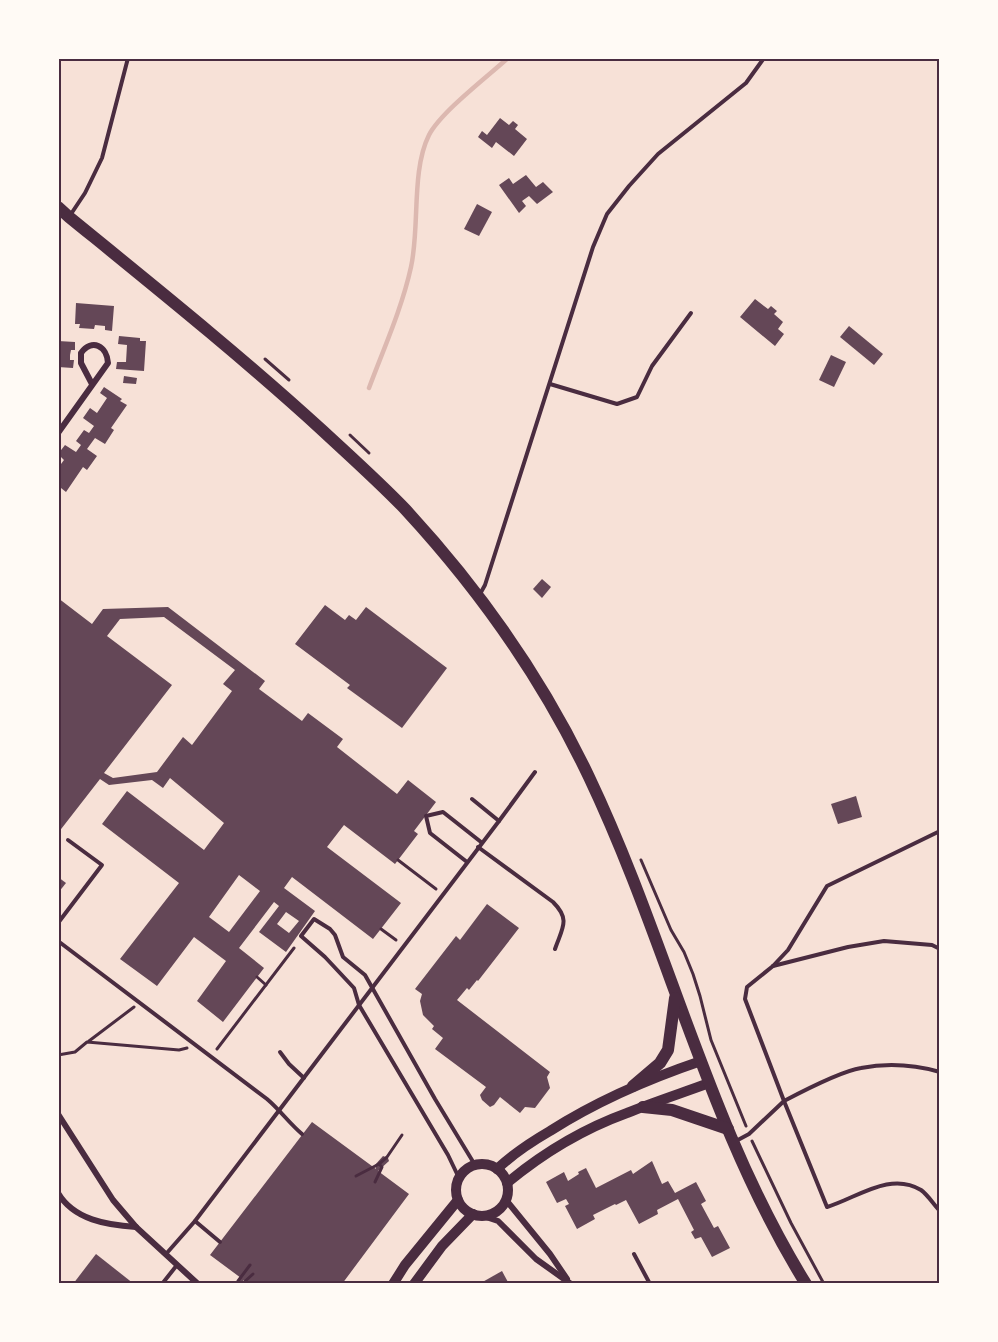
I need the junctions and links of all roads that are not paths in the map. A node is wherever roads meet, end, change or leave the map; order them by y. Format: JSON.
{"nodes":[{"id":1,"x":128,"y":58,"type":"edge"},
{"id":2,"x":764,"y":58,"type":"edge"},
{"id":3,"x":58,"y":207,"type":"edge"},
{"id":4,"x":64,"y":215,"type":"edge"},
{"id":5,"x":692,"y":313,"type":"dead end"},
{"id":6,"x":92,"y":384,"type":"junction"},
{"id":7,"x":550,"y":384,"type":"junction"},
{"id":8,"x":58,"y":433,"type":"edge"},
{"id":9,"x":479,"y":598,"type":"junction"},
{"id":10,"x":535,"y":772,"type":"dead end"},
{"id":11,"x":472,"y":799,"type":"dead end"},
{"id":12,"x":499,"y":821,"type":"junction"},
{"id":13,"x":939,"y":831,"type":"edge"},
{"id":14,"x":69,"y":840,"type":"dead end"},
{"id":15,"x":480,"y":845,"type":"junction"},
{"id":16,"x":467,"y":862,"type":"junction"},
{"id":17,"x":58,"y":923,"type":"edge"},
{"id":18,"x":58,"y":941,"type":"edge"},
{"id":19,"x":555,"y":949,"type":"dead end"},
{"id":20,"x":939,"y":949,"type":"edge"},
{"id":21,"x":773,"y":966,"type":"junction"},
{"id":22,"x":373,"y":987,"type":"junction"},
{"id":23,"x":676,"y":994,"type":"junction"},
{"id":24,"x":358,"y":1005,"type":"junction"},
{"id":25,"x":280,"y":1052,"type":"dead end"},
{"id":26,"x":700,"y":1061,"type":"junction"},
{"id":27,"x":939,"y":1072,"type":"edge"},
{"id":28,"x":304,"y":1078,"type":"junction"},
{"id":29,"x":709,"y":1083,"type":"junction"},
{"id":30,"x":633,"y":1086,"type":"junction"},
{"id":31,"x":784,"y":1101,"type":"junction"},
{"id":32,"x":643,"y":1107,"type":"junction"},
{"id":33,"x":279,"y":1109,"type":"junction"},
{"id":34,"x":58,"y":1114,"type":"edge"},
{"id":35,"x":728,"y":1129,"type":"junction"},
{"id":36,"x":302,"y":1134,"type":"dead end"},
{"id":37,"x":734,"y":1142,"type":"junction"},
{"id":38,"x":475,"y":1165,"type":"junction"},
{"id":39,"x":497,"y":1168,"type":"junction"},
{"id":40,"x":459,"y":1178,"type":"junction"},
{"id":41,"x":507,"y":1182,"type":"junction"},
{"id":42,"x":58,"y":1193,"type":"edge"},
{"id":43,"x":458,"y":1200,"type":"junction"},
{"id":44,"x":506,"y":1200,"type":"junction"},
{"id":45,"x":939,"y":1211,"type":"edge"},
{"id":46,"x":478,"y":1215,"type":"junction"},
{"id":47,"x":195,"y":1221,"type":"junction"},
{"id":48,"x":136,"y":1227,"type":"junction"},
{"id":49,"x":220,"y":1242,"type":"dead end"},
{"id":50,"x":634,"y":1254,"type":"dead end"},
{"id":51,"x":166,"y":1255,"type":"junction"},
{"id":52,"x":177,"y":1265,"type":"junction"},
{"id":53,"x":570,"y":1283,"type":"edge"},
{"id":54,"x":162,"y":1284,"type":"edge"},
{"id":55,"x":198,"y":1284,"type":"edge"},
{"id":56,"x":393,"y":1284,"type":"edge"},
{"id":57,"x":414,"y":1284,"type":"edge"},
{"id":58,"x":650,"y":1284,"type":"edge"},
{"id":59,"x":806,"y":1284,"type":"edge"}],
"edges":[{"from":1,"to":4,"type":"lane"},
{"from":2,"to":7,"type":"lane"},
{"from":3,"to":4,"type":"main road"},
{"from":4,"to":9,"type":"main road"},
{"from":5,"to":7,"type":"lane"},
{"from":6,"to":6,"type":"street"},
{"from":6,"to":8,"type":"street"},
{"from":7,"to":9,"type":"lane"},
{"from":9,"to":23,"type":"main road"},
{"from":10,"to":12,"type":"lane"},
{"from":11,"to":12,"type":"lane"},
{"from":12,"to":15,"type":"lane"},
{"from":13,"to":21,"type":"lane"},
{"from":14,"to":17,"type":"lane"},
{"from":15,"to":16,"type":"lane"},
{"from":15,"to":16,"type":"lane"},
{"from":15,"to":19,"type":"lane"},
{"from":16,"to":22,"type":"lane"},
{"from":18,"to":33,"type":"lane"},
{"from":20,"to":21,"type":"lane"},
{"from":21,"to":31,"type":"lane"},
{"from":22,"to":24,"type":"lane"},
{"from":22,"to":24,"type":"lane"},
{"from":22,"to":38,"type":"lane"},
{"from":23,"to":26,"type":"main road"},
{"from":23,"to":30,"type":"main road"},
{"from":24,"to":28,"type":"lane"},
{"from":24,"to":40,"type":"lane"},
{"from":25,"to":28,"type":"lane"},
{"from":26,"to":29,"type":"main road"},
{"from":26,"to":30,"type":"street"},
{"from":27,"to":31,"type":"lane"},
{"from":28,"to":33,"type":"lane"},
{"from":29,"to":32,"type":"street"},
{"from":29,"to":35,"type":"main road"},
{"from":30,"to":39,"type":"street"},
{"from":31,"to":37,"type":"lane"},
{"from":31,"to":45,"type":"lane"},
{"from":32,"to":35,"type":"main road"},
{"from":32,"to":41,"type":"street"},
{"from":33,"to":36,"type":"lane"},
{"from":33,"to":47,"type":"lane"},
{"from":34,"to":48,"type":"street"},
{"from":35,"to":37,"type":"main road"},
{"from":37,"to":59,"type":"main road"},
{"from":38,"to":39,"type":"street"},
{"from":38,"to":40,"type":"street"},
{"from":39,"to":41,"type":"street"},
{"from":40,"to":43,"type":"street"},
{"from":41,"to":44,"type":"street"},
{"from":42,"to":48,"type":"street"},
{"from":43,"to":46,"type":"street"},
{"from":43,"to":56,"type":"street"},
{"from":44,"to":46,"type":"street"},
{"from":44,"to":53,"type":"street"},
{"from":46,"to":53,"type":"street"},
{"from":46,"to":57,"type":"street"},
{"from":47,"to":49,"type":"lane"},
{"from":47,"to":51,"type":"lane"},
{"from":48,"to":51,"type":"street"},
{"from":50,"to":58,"type":"lane"},
{"from":51,"to":52,"type":"street"},
{"from":52,"to":54,"type":"lane"},
{"from":52,"to":55,"type":"street"}]}
